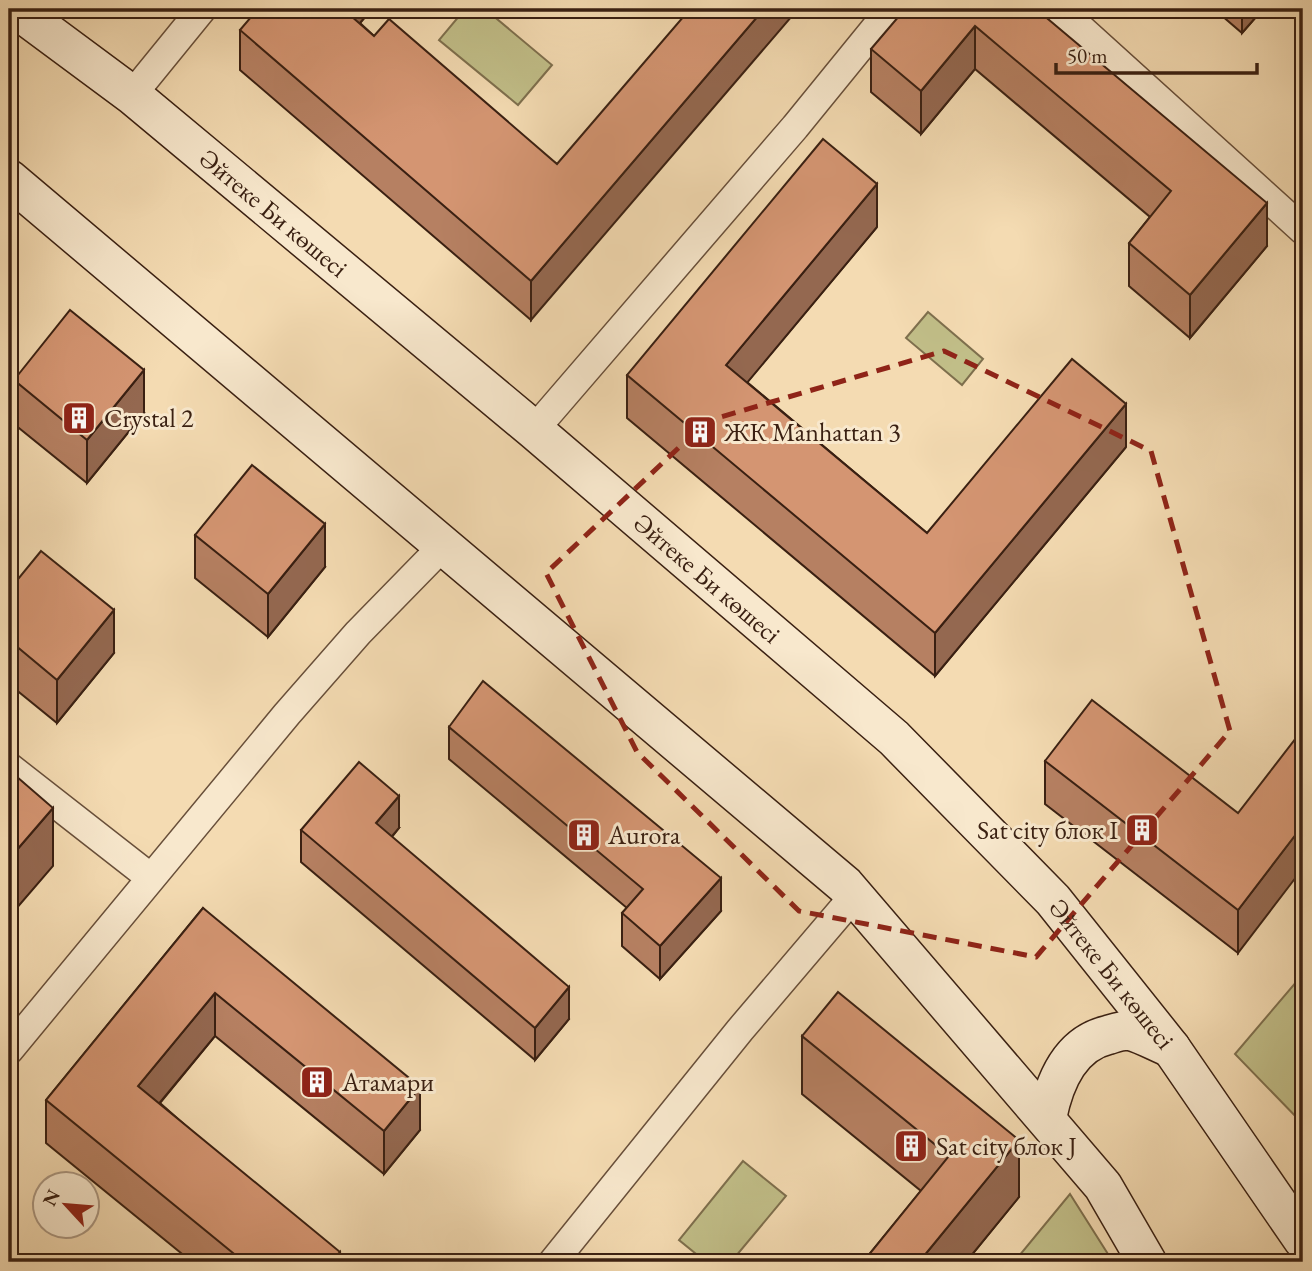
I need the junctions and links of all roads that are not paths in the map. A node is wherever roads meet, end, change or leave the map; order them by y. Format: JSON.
{"nodes":[{"id":1,"x":16,"y":9,"type":"edge"},
{"id":2,"x":202,"y":9,"type":"edge"},
{"id":3,"x":891,"y":9,"type":"edge"},
{"id":4,"x":1059,"y":9,"type":"edge"},
{"id":5,"x":132,"y":95,"type":"junction"},
{"id":6,"x":9,"y":179,"type":"edge"},
{"id":7,"x":1303,"y":230,"type":"edge"},
{"id":8,"x":534,"y":430,"type":"junction"},
{"id":9,"x":443,"y":546,"type":"junction"},
{"id":10,"x":9,"y":767,"type":"edge"},
{"id":11,"x":151,"y":878,"type":"junction"},
{"id":12,"x":854,"y":896,"type":"junction"},
{"id":13,"x":1171,"y":1048,"type":"junction"},
{"id":14,"x":9,"y":1050,"type":"edge"},
{"id":15,"x":1047,"y":1118,"type":"junction"},
{"id":16,"x":1303,"y":1240,"type":"edge"},
{"id":17,"x":553,"y":1262,"type":"edge"},
{"id":18,"x":1147,"y":1262,"type":"edge"}],
"edges":[{"from":1,"to":5,"type":"street","name":"Әйтеке Би көшесі"},
{"from":2,"to":5,"type":"street"},
{"from":3,"to":8,"type":"street"},
{"from":4,"to":7,"type":"street"},
{"from":5,"to":8,"type":"street","name":"Әйтеке Би көшесі"},
{"from":6,"to":9,"type":"street"},
{"from":8,"to":13,"type":"street","name":"Әйтеке Би көшесі"},
{"from":9,"to":11,"type":"street"},
{"from":9,"to":12,"type":"street"},
{"from":10,"to":11,"type":"street"},
{"from":11,"to":14,"type":"street"},
{"from":12,"to":15,"type":"street"},
{"from":12,"to":17,"type":"street"},
{"from":13,"to":15,"type":"street"},
{"from":13,"to":16,"type":"street","name":"Әйтеке Би көшесі"},
{"from":15,"to":18,"type":"street"}]}
